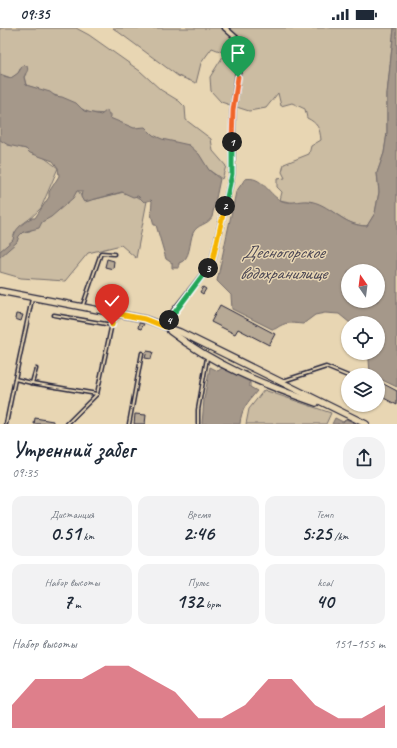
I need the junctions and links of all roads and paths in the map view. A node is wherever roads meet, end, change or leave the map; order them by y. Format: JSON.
{"nodes":[{"id":1,"x":225,"y":28,"type":"edge"},
{"id":2,"x":114,"y":254,"type":"dead end"},
{"id":3,"x":0,"y":291,"type":"edge"},
{"id":4,"x":32,"y":297,"type":"junction"},
{"id":5,"x":82,"y":306,"type":"junction"},
{"id":6,"x":114,"y":313,"type":"junction"},
{"id":7,"x":54,"y":315,"type":"dead end"},
{"id":8,"x":112,"y":325,"type":"junction"},
{"id":9,"x":165,"y":327,"type":"junction"},
{"id":10,"x":142,"y":353,"type":"dead end"},
{"id":11,"x":207,"y":357,"type":"junction"},
{"id":12,"x":36,"y":369,"type":"dead end"},
{"id":13,"x":341,"y":373,"type":"edge"},
{"id":14,"x":14,"y":379,"type":"junction"},
{"id":15,"x":32,"y":383,"type":"junction"},
{"id":16,"x":280,"y":383,"type":"junction"},
{"id":17,"x":97,"y":394,"type":"junction"},
{"id":18,"x":341,"y":411,"type":"joint"},
{"id":19,"x":343,"y":412,"type":"edge"},
{"id":20,"x":6,"y":424,"type":"edge"},
{"id":21,"x":68,"y":424,"type":"edge"},
{"id":22,"x":129,"y":424,"type":"edge"},
{"id":23,"x":198,"y":424,"type":"edge"},
{"id":24,"x":366,"y":424,"type":"edge"}],
"edges":[{"from":1,"to":9,"type":"street"},
{"from":2,"to":5,"type":"lane"},
{"from":3,"to":4,"type":"street"},
{"from":4,"to":5,"type":"street"},
{"from":4,"to":14,"type":"lane"},
{"from":5,"to":6,"type":"street"},
{"from":6,"to":8,"type":"lane"},
{"from":6,"to":9,"type":"street"},
{"from":7,"to":8,"type":"lane"},
{"from":8,"to":17,"type":"lane"},
{"from":9,"to":11,"type":"street"},
{"from":9,"to":16,"type":"street"},
{"from":10,"to":22,"type":"lane"},
{"from":11,"to":18,"type":"street"},
{"from":11,"to":23,"type":"lane"},
{"from":12,"to":15,"type":"lane"},
{"from":13,"to":16,"type":"lane"},
{"from":14,"to":15,"type":"lane"},
{"from":14,"to":20,"type":"lane"},
{"from":15,"to":17,"type":"lane"},
{"from":16,"to":18,"type":"street"},
{"from":17,"to":21,"type":"lane"},
{"from":19,"to":24,"type":"street"}]}
